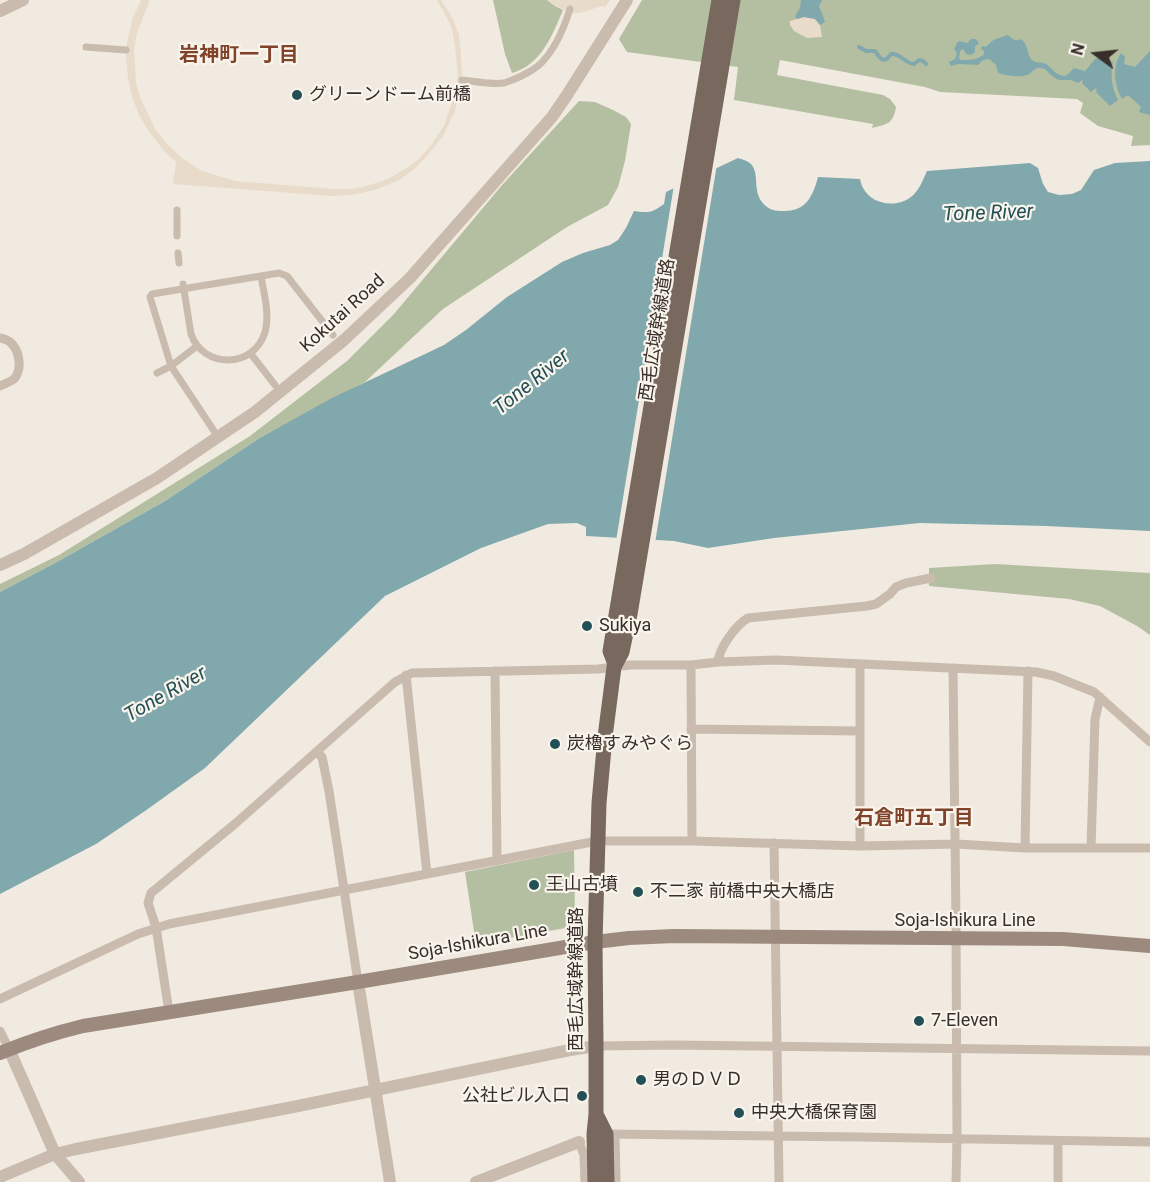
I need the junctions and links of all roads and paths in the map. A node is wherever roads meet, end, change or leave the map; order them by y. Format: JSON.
{"nodes":[{"id":1,"x":22,"y":0,"type":"edge"},
{"id":2,"x":627,"y":0,"type":"edge"},
{"id":3,"x":719,"y":0,"type":"edge"},
{"id":4,"x":733,"y":0,"type":"edge"},
{"id":5,"x":570,"y":9,"type":"dead end"},
{"id":6,"x":0,"y":11,"type":"edge"},
{"id":7,"x":88,"y":47,"type":"dead end"},
{"id":8,"x":126,"y":50,"type":"dead end"},
{"id":9,"x":462,"y":80,"type":"dead end"},
{"id":10,"x":177,"y":210,"type":"dead end"},
{"id":11,"x":177,"y":236,"type":"dead end"},
{"id":12,"x":178,"y":253,"type":"dead end"},
{"id":13,"x":179,"y":263,"type":"dead end"},
{"id":14,"x":261,"y":276,"type":"junction"},
{"id":15,"x":183,"y":286,"type":"junction"},
{"id":16,"x":333,"y":336,"type":"dead end"},
{"id":17,"x":0,"y":338,"type":"edge"},
{"id":18,"x":197,"y":346,"type":"junction"},
{"id":19,"x":251,"y":354,"type":"junction"},
{"id":20,"x":171,"y":366,"type":"junction"},
{"id":21,"x":157,"y":373,"type":"dead end"},
{"id":22,"x":275,"y":385,"type":"dead end"},
{"id":23,"x":0,"y":386,"type":"edge"},
{"id":24,"x":214,"y":431,"type":"dead end"},
{"id":25,"x":0,"y":565,"type":"edge"},
{"id":26,"x":931,"y":578,"type":"dead end"},
{"id":27,"x":623,"y":613,"type":"junction"},
{"id":28,"x":718,"y":662,"type":"junction"},
{"id":29,"x":860,"y":664,"type":"junction"},
{"id":30,"x":691,"y":665,"type":"junction"},
{"id":31,"x":615,"y":666,"type":"junction"},
{"id":32,"x":953,"y":668,"type":"junction"},
{"id":33,"x":495,"y":671,"type":"junction"},
{"id":34,"x":1028,"y":671,"type":"junction"},
{"id":35,"x":406,"y":675,"type":"junction"},
{"id":36,"x":1101,"y":697,"type":"junction"},
{"id":37,"x":691,"y":729,"type":"junction"},
{"id":38,"x":859,"y":731,"type":"junction"},
{"id":39,"x":1150,"y":742,"type":"edge"},
{"id":40,"x":317,"y":752,"type":"junction"},
{"id":41,"x":597,"y":841,"type":"junction"},
{"id":42,"x":692,"y":841,"type":"junction"},
{"id":43,"x":774,"y":843,"type":"junction"},
{"id":44,"x":956,"y":844,"type":"junction"},
{"id":45,"x":860,"y":846,"type":"junction"},
{"id":46,"x":1025,"y":848,"type":"junction"},
{"id":47,"x":1091,"y":848,"type":"junction"},
{"id":48,"x":1150,"y":848,"type":"edge"},
{"id":49,"x":497,"y":861,"type":"junction"},
{"id":50,"x":427,"y":874,"type":"junction"},
{"id":51,"x":344,"y":890,"type":"junction"},
{"id":52,"x":156,"y":927,"type":"junction"},
{"id":53,"x":775,"y":937,"type":"junction"},
{"id":54,"x":956,"y":939,"type":"junction"},
{"id":55,"x":595,"y":942,"type":"junction"},
{"id":56,"x":1150,"y":946,"type":"edge"},
{"id":57,"x":358,"y":982,"type":"junction"},
{"id":58,"x":0,"y":999,"type":"edge"},
{"id":59,"x":169,"y":1012,"type":"junction"},
{"id":60,"x":0,"y":1030,"type":"edge"},
{"id":61,"x":596,"y":1046,"type":"junction"},
{"id":62,"x":776,"y":1047,"type":"junction"},
{"id":63,"x":957,"y":1049,"type":"junction"},
{"id":64,"x":4,"y":1051,"type":"edge"},
{"id":65,"x":1150,"y":1051,"type":"edge"},
{"id":66,"x":374,"y":1089,"type":"junction"},
{"id":67,"x":596,"y":1114,"type":"junction"},
{"id":68,"x":611,"y":1134,"type":"junction"},
{"id":69,"x":778,"y":1136,"type":"junction"},
{"id":70,"x":957,"y":1139,"type":"junction"},
{"id":71,"x":1058,"y":1141,"type":"junction"},
{"id":72,"x":579,"y":1142,"type":"joint"},
{"id":73,"x":1150,"y":1142,"type":"edge"},
{"id":74,"x":55,"y":1154,"type":"junction"},
{"id":75,"x":0,"y":1177,"type":"edge"},
{"id":76,"x":79,"y":1182,"type":"edge"},
{"id":77,"x":390,"y":1182,"type":"edge"},
{"id":78,"x":476,"y":1182,"type":"edge"},
{"id":79,"x":585,"y":1182,"type":"edge"},
{"id":80,"x":595,"y":1182,"type":"edge"},
{"id":81,"x":608,"y":1182,"type":"edge"},
{"id":82,"x":616,"y":1182,"type":"edge"},
{"id":83,"x":779,"y":1182,"type":"edge"},
{"id":84,"x":956,"y":1182,"type":"edge"},
{"id":85,"x":1058,"y":1182,"type":"edge"}],
"edges":[{"from":1,"to":6,"type":"street"},
{"from":2,"to":25,"type":"street","name":"Kokutai Road"},
{"from":3,"to":27,"type":"main road","name":"西毛広域幹線道路"},
{"from":4,"to":27,"type":"main road","name":"西毛広域幹線道路"},
{"from":5,"to":9,"type":"street"},
{"from":7,"to":8,"type":"street"},
{"from":10,"to":11,"type":"street"},
{"from":12,"to":13,"type":"street"},
{"from":14,"to":15,"type":"street"},
{"from":14,"to":16,"type":"street"},
{"from":14,"to":19,"type":"street"},
{"from":15,"to":18,"type":"street"},
{"from":15,"to":20,"type":"street"},
{"from":17,"to":23,"type":"street"},
{"from":18,"to":19,"type":"street"},
{"from":18,"to":20,"type":"street"},
{"from":19,"to":22,"type":"street"},
{"from":20,"to":21,"type":"street"},
{"from":20,"to":24,"type":"street"},
{"from":26,"to":28,"type":"street"},
{"from":27,"to":31,"type":"main road","name":"西毛広域幹線道路"},
{"from":28,"to":29,"type":"street"},
{"from":28,"to":30,"type":"street"},
{"from":29,"to":32,"type":"street"},
{"from":29,"to":38,"type":"street"},
{"from":30,"to":31,"type":"street"},
{"from":30,"to":37,"type":"street"},
{"from":31,"to":33,"type":"street"},
{"from":31,"to":41,"type":"main road","name":"西毛広域幹線道路"},
{"from":32,"to":34,"type":"street"},
{"from":32,"to":44,"type":"street"},
{"from":33,"to":35,"type":"street"},
{"from":33,"to":49,"type":"street"},
{"from":34,"to":36,"type":"street"},
{"from":34,"to":46,"type":"street"},
{"from":35,"to":40,"type":"street"},
{"from":35,"to":50,"type":"street"},
{"from":36,"to":39,"type":"street"},
{"from":36,"to":47,"type":"street"},
{"from":37,"to":38,"type":"street"},
{"from":37,"to":42,"type":"street"},
{"from":38,"to":45,"type":"street"},
{"from":40,"to":51,"type":"street"},
{"from":40,"to":52,"type":"street"},
{"from":41,"to":42,"type":"street"},
{"from":41,"to":49,"type":"street"},
{"from":41,"to":55,"type":"main road","name":"西毛広域幹線道路"},
{"from":42,"to":43,"type":"street"},
{"from":43,"to":45,"type":"street"},
{"from":43,"to":53,"type":"street"},
{"from":44,"to":45,"type":"street"},
{"from":44,"to":46,"type":"street"},
{"from":44,"to":54,"type":"street"},
{"from":46,"to":47,"type":"street"},
{"from":47,"to":48,"type":"street"},
{"from":49,"to":50,"type":"street"},
{"from":50,"to":51,"type":"street"},
{"from":51,"to":52,"type":"street"},
{"from":51,"to":57,"type":"street"},
{"from":52,"to":58,"type":"street"},
{"from":52,"to":59,"type":"street"},
{"from":53,"to":54,"type":"main road","name":"Soja-Ishikura Line"},
{"from":53,"to":55,"type":"main road","name":"Soja-Ishikura Line"},
{"from":53,"to":62,"type":"street"},
{"from":54,"to":56,"type":"main road","name":"Soja-Ishikura Line"},
{"from":54,"to":63,"type":"street"},
{"from":55,"to":57,"type":"main road","name":"Soja-Ishikura Line"},
{"from":55,"to":61,"type":"main road","name":"西毛広域幹線道路"},
{"from":57,"to":59,"type":"main road","name":"Soja-Ishikura Line"},
{"from":57,"to":66,"type":"street"},
{"from":59,"to":64,"type":"main road","name":"Soja-Ishikura Line"},
{"from":60,"to":64,"type":"street"},
{"from":61,"to":62,"type":"street"},
{"from":61,"to":66,"type":"street"},
{"from":61,"to":67,"type":"main road","name":"西毛広域幹線道路"},
{"from":62,"to":63,"type":"street"},
{"from":62,"to":69,"type":"street"},
{"from":63,"to":65,"type":"street"},
{"from":63,"to":70,"type":"street"},
{"from":64,"to":74,"type":"street"},
{"from":66,"to":74,"type":"street"},
{"from":66,"to":77,"type":"street"},
{"from":67,"to":68,"type":"main road","name":"西毛広域幹線道路"},
{"from":67,"to":80,"type":"main road","name":"西毛広域幹線道路"},
{"from":68,"to":69,"type":"street"},
{"from":68,"to":81,"type":"main road","name":"西毛広域幹線道路"},
{"from":68,"to":82,"type":"street"},
{"from":69,"to":70,"type":"street"},
{"from":69,"to":83,"type":"street"},
{"from":70,"to":71,"type":"street"},
{"from":70,"to":84,"type":"street"},
{"from":71,"to":73,"type":"street"},
{"from":71,"to":85,"type":"street"},
{"from":72,"to":78,"type":"street"},
{"from":72,"to":79,"type":"street"},
{"from":74,"to":75,"type":"street"},
{"from":74,"to":76,"type":"street"}]}
